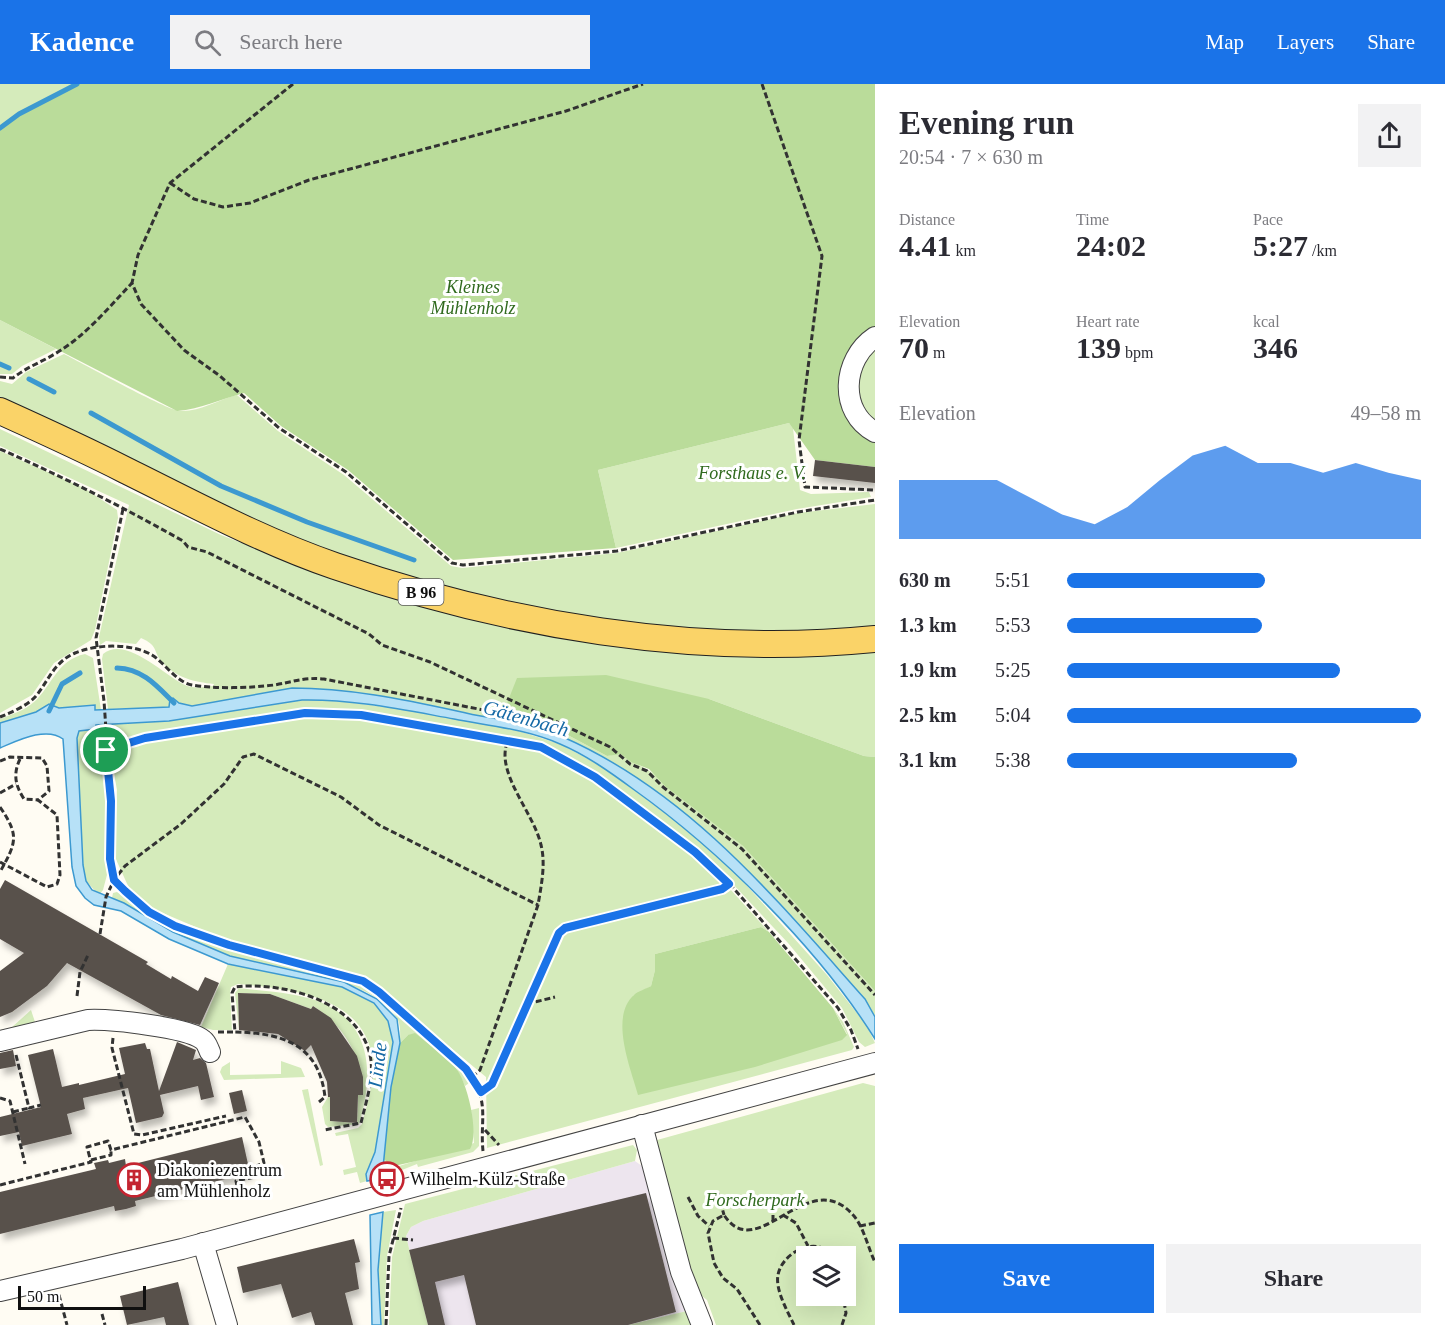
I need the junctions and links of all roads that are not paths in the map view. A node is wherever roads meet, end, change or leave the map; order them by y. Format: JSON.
{"nodes":[{"id":1,"x":875,"y":337,"type":"edge"},
{"id":2,"x":0,"y":411,"type":"edge"},
{"id":3,"x":875,"y":432,"type":"edge"},
{"id":4,"x":875,"y":639,"type":"edge"},
{"id":5,"x":6,"y":1039,"type":"edge"},
{"id":6,"x":210,"y":1052,"type":"dead end"},
{"id":7,"x":869,"y":1064,"type":"edge"},
{"id":8,"x":642,"y":1125,"type":"junction"},
{"id":9,"x":203,"y":1243,"type":"junction"},
{"id":10,"x":0,"y":1291,"type":"edge"},
{"id":11,"x":227,"y":1325,"type":"edge"},
{"id":12,"x":702,"y":1325,"type":"edge"}],
"edges":[{"from":1,"to":3,"type":"street"},
{"from":2,"to":4,"type":"main road","number":"B 96"},
{"from":5,"to":6,"type":"street"},
{"from":7,"to":8,"type":"street"},
{"from":8,"to":9,"type":"street"},
{"from":8,"to":12,"type":"street"},
{"from":9,"to":10,"type":"street"},
{"from":9,"to":11,"type":"street"}]}
